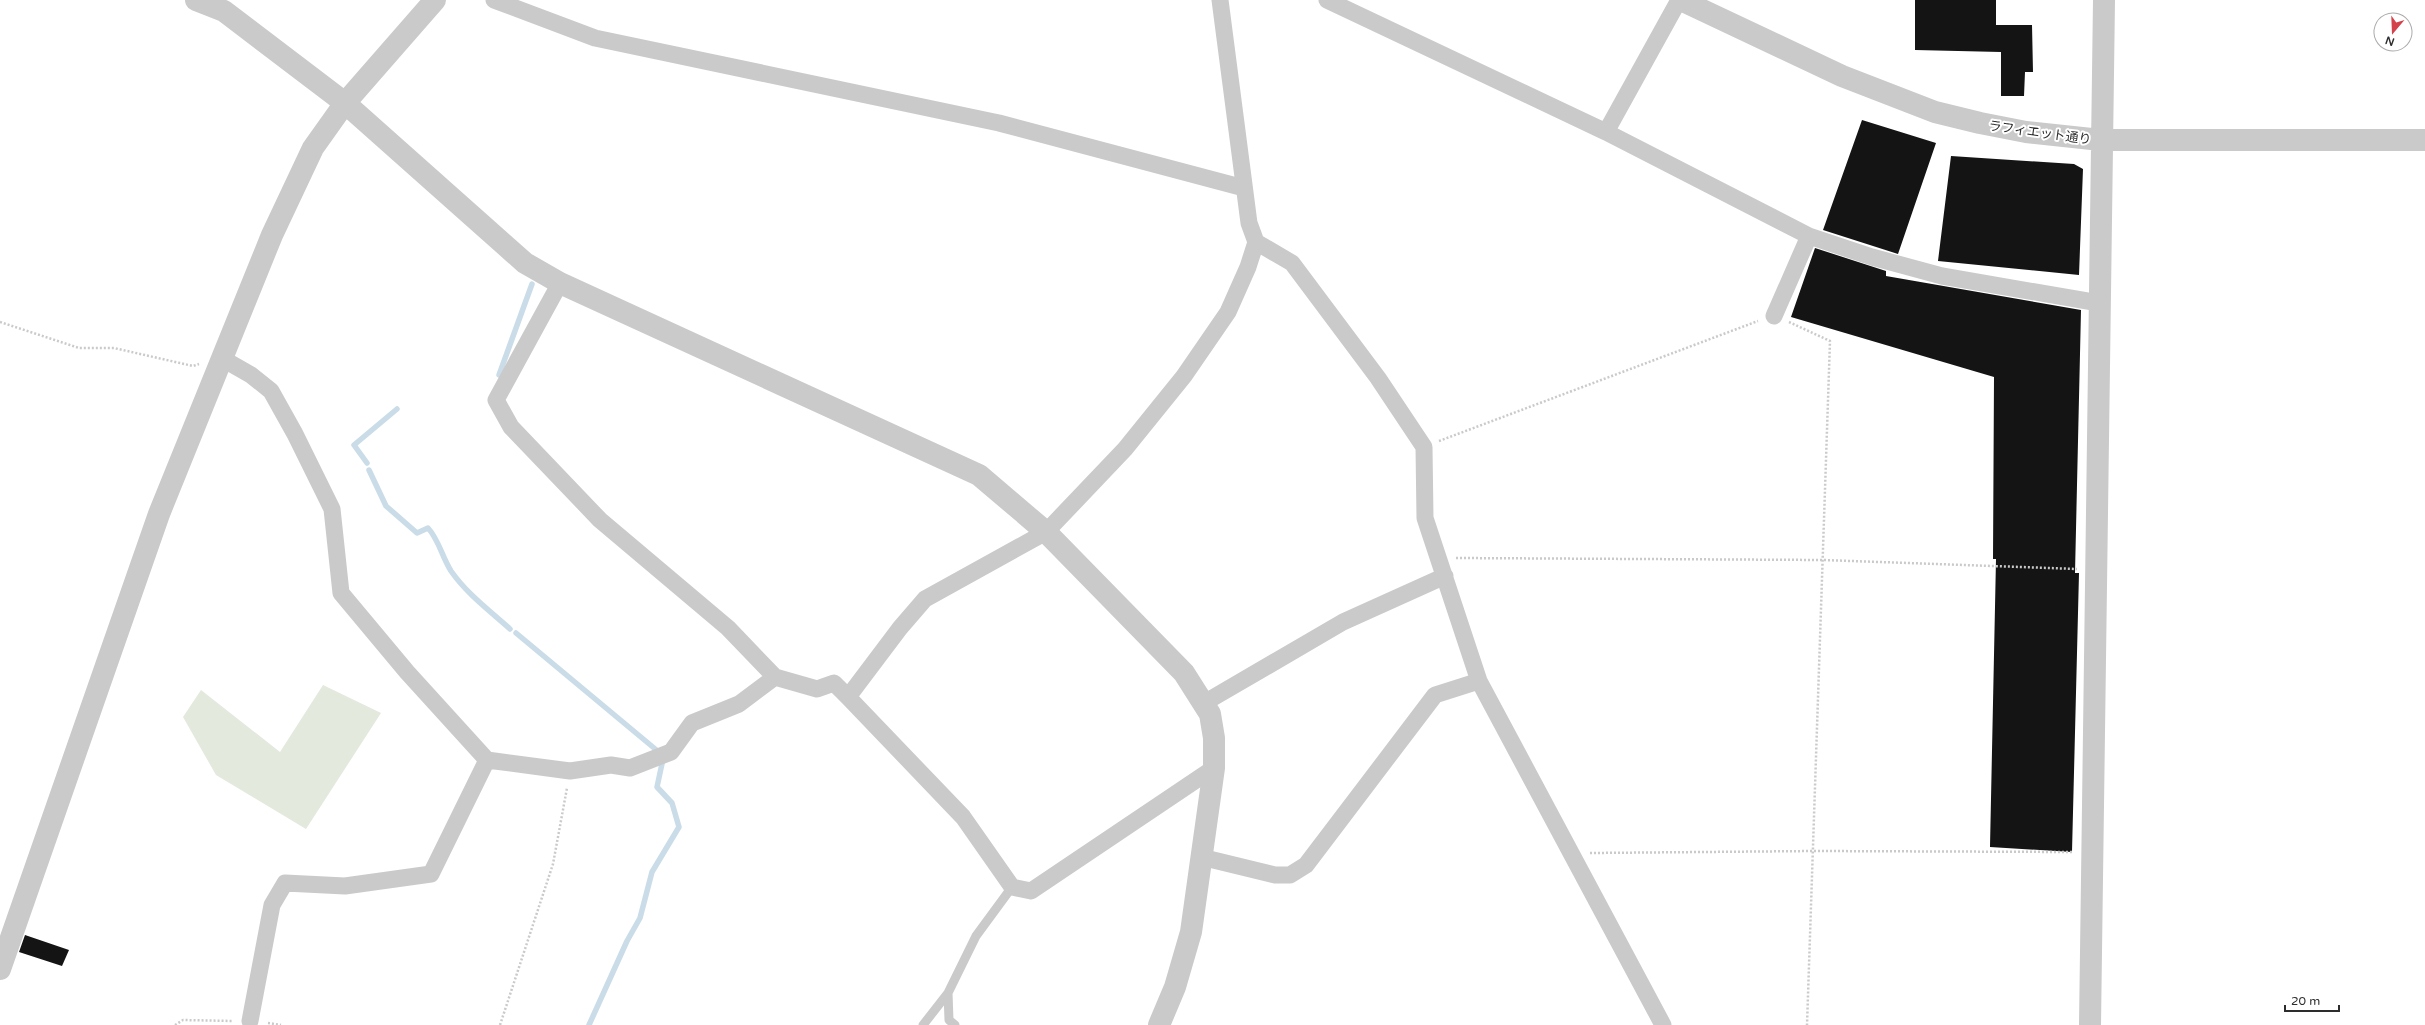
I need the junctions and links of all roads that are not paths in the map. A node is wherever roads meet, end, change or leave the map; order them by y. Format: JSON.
{"nodes":[{"id":1,"x":196,"y":0,"type":"edge"},
{"id":2,"x":435,"y":0,"type":"edge"},
{"id":3,"x":494,"y":0,"type":"edge"},
{"id":4,"x":1220,"y":0,"type":"edge"},
{"id":5,"x":1328,"y":0,"type":"edge"},
{"id":6,"x":1680,"y":0,"type":"edge"},
{"id":7,"x":2104,"y":0,"type":"edge"},
{"id":8,"x":345,"y":103,"type":"junction"},
{"id":9,"x":1606,"y":132,"type":"junction"},
{"id":10,"x":2101,"y":140,"type":"junction"},
{"id":11,"x":2425,"y":140,"type":"edge"},
{"id":12,"x":1244,"y":188,"type":"junction"},
{"id":13,"x":1809,"y":236,"type":"junction"},
{"id":14,"x":1256,"y":242,"type":"junction"},
{"id":15,"x":560,"y":283,"type":"junction"},
{"id":16,"x":2099,"y":303,"type":"junction"},
{"id":17,"x":1774,"y":316,"type":"road end"},
{"id":18,"x":223,"y":359,"type":"junction"},
{"id":19,"x":1046,"y":532,"type":"junction"},
{"id":20,"x":1445,"y":576,"type":"junction"},
{"id":21,"x":775,"y":677,"type":"junction"},
{"id":22,"x":1478,"y":681,"type":"junction"},
{"id":23,"x":848,"y":697,"type":"junction"},
{"id":24,"x":1204,"y":703,"type":"junction"},
{"id":25,"x":487,"y":760,"type":"junction"},
{"id":26,"x":1214,"y":768,"type":"junction"},
{"id":27,"x":1201,"y":857,"type":"junction"},
{"id":28,"x":1012,"y":887,"type":"junction"},
{"id":29,"x":0,"y":969,"type":"edge"},
{"id":30,"x":948,"y":993,"type":"junction"},
{"id":31,"x":250,"y":1021,"type":"road end"},
{"id":32,"x":923,"y":1025,"type":"edge"},
{"id":33,"x":955,"y":1025,"type":"edge"},
{"id":34,"x":1159,"y":1025,"type":"edge"},
{"id":35,"x":1663,"y":1025,"type":"edge"},
{"id":36,"x":2090,"y":1025,"type":"edge"}],
"edges":[{"from":1,"to":8,"type":"street"},
{"from":2,"to":8,"type":"street"},
{"from":3,"to":12,"type":"street"},
{"from":4,"to":12,"type":"street"},
{"from":5,"to":9,"type":"street"},
{"from":6,"to":9,"type":"street"},
{"from":6,"to":10,"type":"street","name":"ラフィエット通り"},
{"from":7,"to":10,"type":"street"},
{"from":8,"to":15,"type":"street"},
{"from":8,"to":18,"type":"street"},
{"from":9,"to":13,"type":"street"},
{"from":10,"to":11,"type":"street","name":"ラフィエット通り"},
{"from":10,"to":16,"type":"street"},
{"from":12,"to":14,"type":"street"},
{"from":13,"to":16,"type":"street"},
{"from":13,"to":17,"type":"street"},
{"from":14,"to":19,"type":"street"},
{"from":14,"to":20,"type":"street"},
{"from":15,"to":19,"type":"street"},
{"from":15,"to":21,"type":"street"},
{"from":16,"to":36,"type":"street"},
{"from":18,"to":25,"type":"street"},
{"from":18,"to":29,"type":"street"},
{"from":19,"to":23,"type":"street"},
{"from":19,"to":24,"type":"street"},
{"from":20,"to":22,"type":"street"},
{"from":20,"to":24,"type":"street"},
{"from":21,"to":23,"type":"street"},
{"from":21,"to":25,"type":"street"},
{"from":22,"to":27,"type":"street"},
{"from":22,"to":35,"type":"street"},
{"from":23,"to":28,"type":"street"},
{"from":24,"to":26,"type":"street"},
{"from":25,"to":31,"type":"street"},
{"from":26,"to":27,"type":"street"},
{"from":26,"to":28,"type":"street"},
{"from":27,"to":34,"type":"street"},
{"from":28,"to":30,"type":"lane"},
{"from":30,"to":32,"type":"lane"},
{"from":30,"to":33,"type":"lane"}]}
